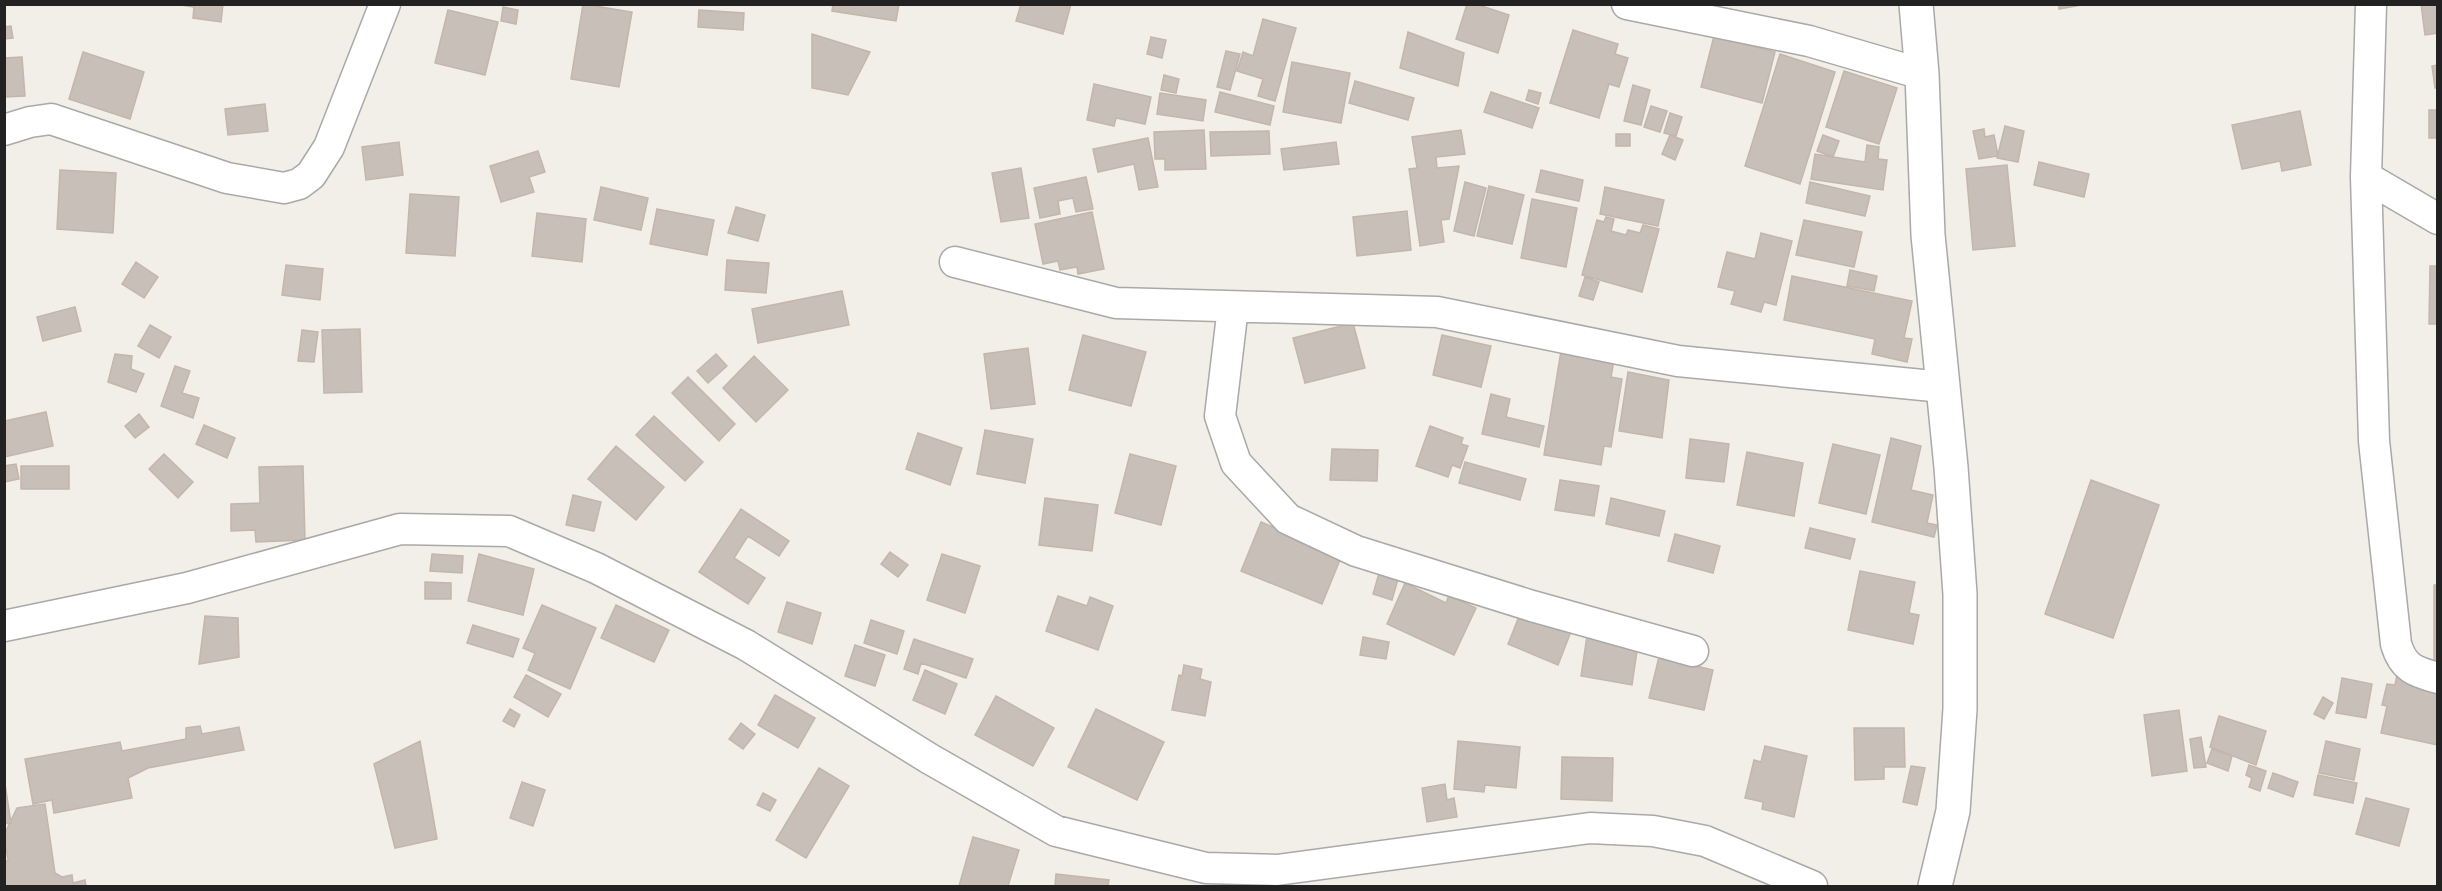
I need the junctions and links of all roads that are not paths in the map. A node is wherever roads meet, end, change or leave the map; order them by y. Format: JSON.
{"nodes":[{"id":1,"x":385,"y":4,"type":"edge"},
{"id":2,"x":1627,"y":4,"type":"edge"},
{"id":3,"x":1916,"y":4,"type":"edge"},
{"id":4,"x":2371,"y":4,"type":"edge"},
{"id":5,"x":1922,"y":74,"type":"junction"},
{"id":6,"x":4,"y":130,"type":"edge"},
{"id":7,"x":2366,"y":177,"type":"junction"},
{"id":8,"x":2438,"y":219,"type":"edge"},
{"id":9,"x":955,"y":262,"type":"dead end"},
{"id":10,"x":1233,"y":307,"type":"junction"},
{"id":11,"x":1943,"y":387,"type":"junction"},
{"id":12,"x":4,"y":626,"type":"edge"},
{"id":13,"x":1693,"y":651,"type":"dead end"},
{"id":14,"x":2438,"y":678,"type":"edge"},
{"id":15,"x":1812,"y":886,"type":"edge"},
{"id":16,"x":1935,"y":886,"type":"edge"}],
"edges":[{"from":1,"to":6,"type":"street"},
{"from":2,"to":5,"type":"street"},
{"from":3,"to":5,"type":"street"},
{"from":4,"to":7,"type":"street"},
{"from":5,"to":11,"type":"street"},
{"from":7,"to":8,"type":"street"},
{"from":7,"to":14,"type":"street"},
{"from":9,"to":10,"type":"street"},
{"from":10,"to":11,"type":"street"},
{"from":10,"to":13,"type":"street"},
{"from":11,"to":16,"type":"street"},
{"from":12,"to":15,"type":"street"}]}
